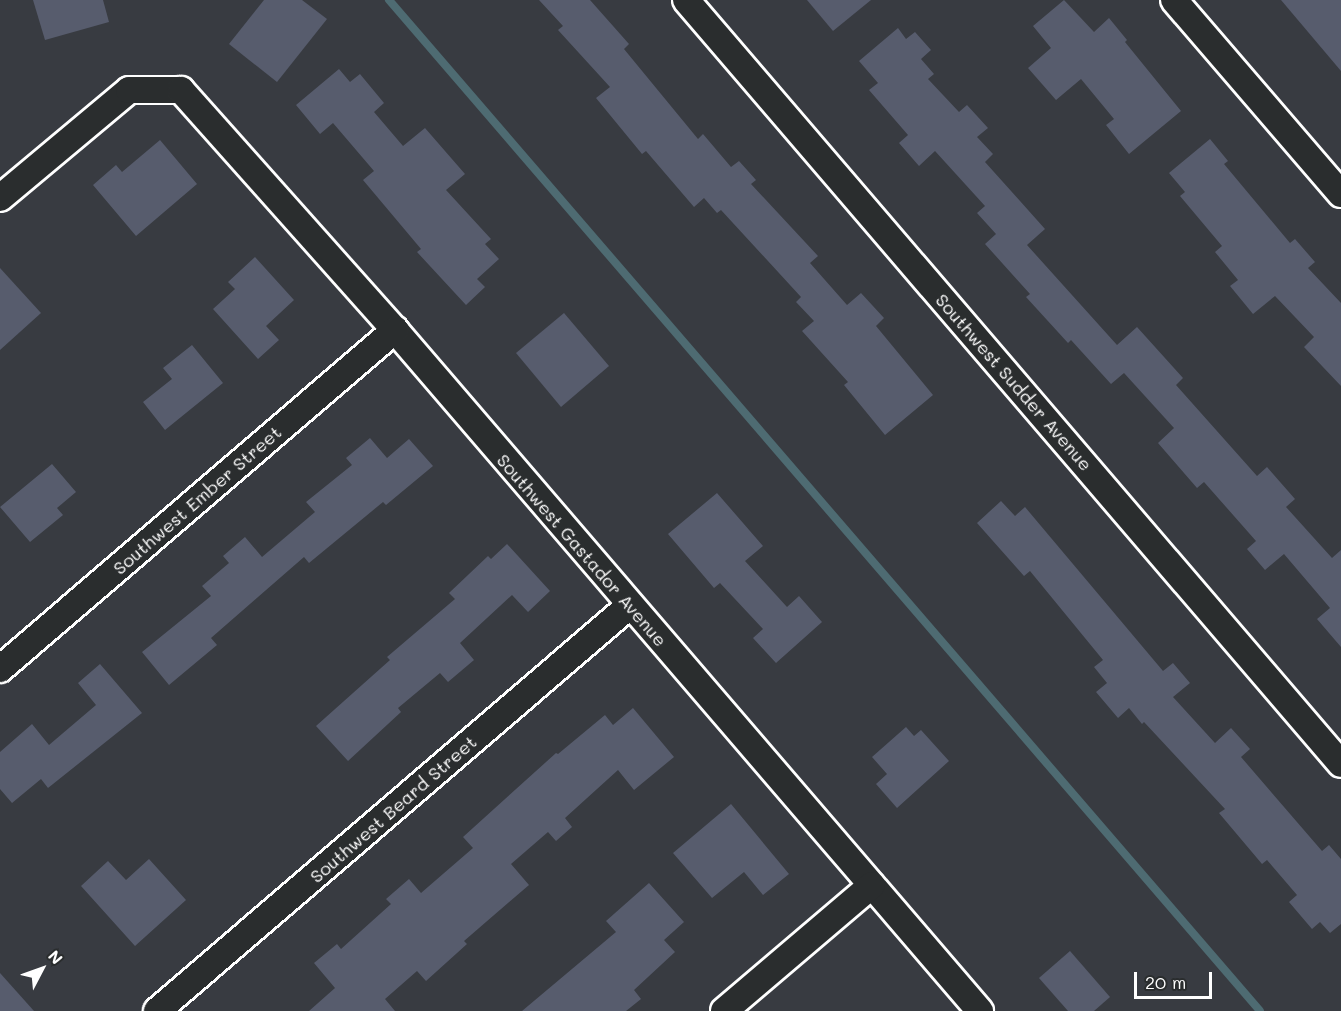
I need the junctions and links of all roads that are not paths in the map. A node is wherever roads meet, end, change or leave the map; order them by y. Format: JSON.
{"nodes":[{"id":1,"x":687,"y":0,"type":"edge"},
{"id":2,"x":1174,"y":0,"type":"edge"},
{"id":3,"x":1341,"y":194,"type":"edge"},
{"id":4,"x":0,"y":198,"type":"edge"},
{"id":5,"x":394,"y":330,"type":"junction"},
{"id":6,"x":629,"y":606,"type":"junction"},
{"id":7,"x":0,"y":669,"type":"edge"},
{"id":8,"x":1341,"y":764,"type":"edge"},
{"id":9,"x":872,"y":885,"type":"junction"},
{"id":10,"x":157,"y":1011,"type":"edge"},
{"id":11,"x":724,"y":1011,"type":"edge"},
{"id":12,"x":980,"y":1011,"type":"edge"}],
"edges":[{"from":1,"to":8,"type":"street","name":"Southwest Sudder Avenue"},
{"from":2,"to":3,"type":"street"},
{"from":4,"to":5,"type":"street","name":"Southwest Gastador Avenue"},
{"from":5,"to":6,"type":"street","name":"Southwest Gastador Avenue"},
{"from":5,"to":7,"type":"street","name":"Southwest Ember Street"},
{"from":6,"to":9,"type":"street","name":"Southwest Gastador Avenue"},
{"from":6,"to":10,"type":"street","name":"Southwest Beard Street"},
{"from":9,"to":11,"type":"street"},
{"from":9,"to":12,"type":"street","name":"Southwest Gastador Avenue"}]}
